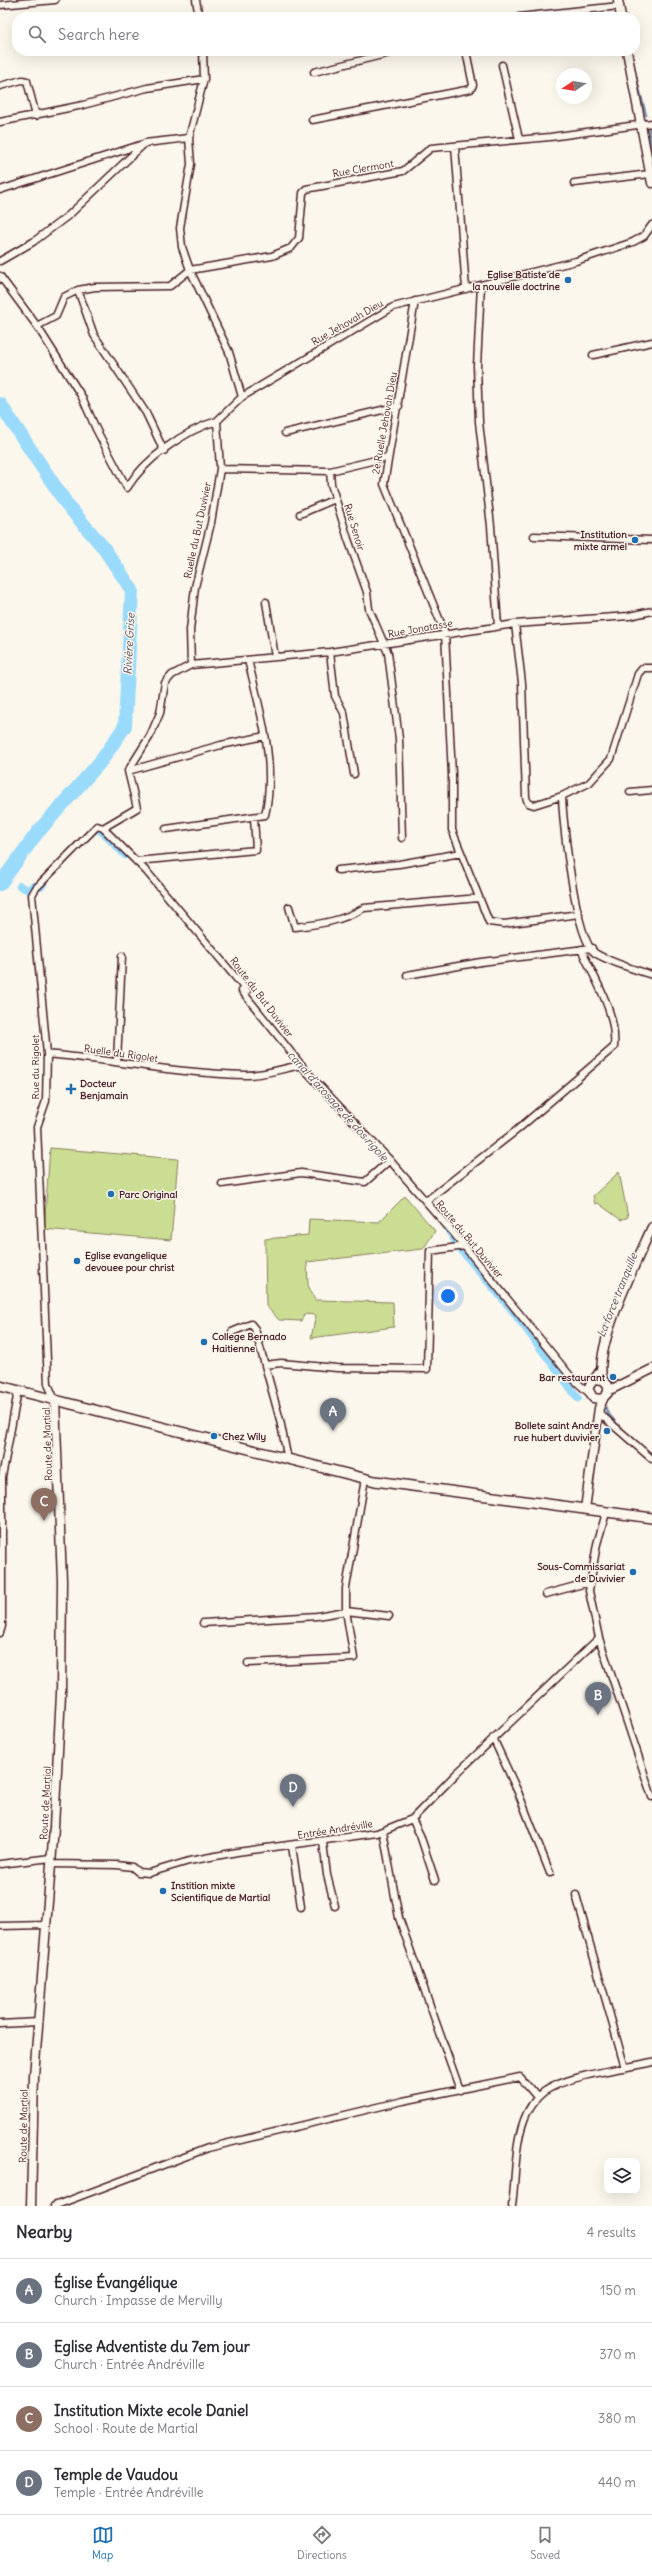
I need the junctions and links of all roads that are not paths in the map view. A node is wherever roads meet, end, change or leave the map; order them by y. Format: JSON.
{"nodes":[{"id":1,"x":55,"y":0,"type":"edge"},
{"id":2,"x":196,"y":0,"type":"edge"},
{"id":3,"x":618,"y":3,"type":"edge"},
{"id":4,"x":0,"y":5,"type":"edge"},
{"id":5,"x":198,"y":12,"type":"edge"},
{"id":6,"x":555,"y":12,"type":"edge"},
{"id":7,"x":203,"y":56,"type":"edge"},
{"id":8,"x":378,"y":56,"type":"edge"},
{"id":9,"x":467,"y":56,"type":"edge"},
{"id":10,"x":628,"y":56,"type":"edge"},
{"id":11,"x":502,"y":65,"type":"dead end"},
{"id":12,"x":314,"y":72,"type":"dead end"},
{"id":13,"x":204,"y":79,"type":"junction"},
{"id":14,"x":0,"y":86,"type":"edge"},
{"id":15,"x":36,"y":116,"type":"junction"},
{"id":16,"x":312,"y":120,"type":"dead end"},
{"id":17,"x":0,"y":122,"type":"edge"},
{"id":18,"x":642,"y":122,"type":"junction"},
{"id":19,"x":652,"y":123,"type":"edge"},
{"id":20,"x":189,"y":138,"type":"junction"},
{"id":21,"x":520,"y":139,"type":"junction"},
{"id":22,"x":145,"y":143,"type":"junction"},
{"id":23,"x":455,"y":146,"type":"junction"},
{"id":24,"x":651,"y":178,"type":"edge"},
{"id":25,"x":574,"y":183,"type":"dead end"},
{"id":26,"x":0,"y":190,"type":"edge"},
{"id":27,"x":652,"y":225,"type":"edge"},
{"id":28,"x":0,"y":261,"type":"edge"},
{"id":29,"x":190,"y":270,"type":"junction"},
{"id":30,"x":0,"y":276,"type":"edge"},
{"id":31,"x":480,"y":285,"type":"junction"},
{"id":32,"x":466,"y":289,"type":"junction"},
{"id":33,"x":78,"y":290,"type":"junction"},
{"id":34,"x":415,"y":301,"type":"junction"},
{"id":35,"x":37,"y":326,"type":"junction"},
{"id":36,"x":652,"y":342,"type":"edge"},
{"id":37,"x":593,"y":355,"type":"dead end"},
{"id":38,"x":242,"y":397,"type":"junction"},
{"id":39,"x":399,"y":406,"type":"junction"},
{"id":40,"x":217,"y":421,"type":"junction"},
{"id":41,"x":285,"y":433,"type":"dead end"},
{"id":42,"x":164,"y":451,"type":"junction"},
{"id":43,"x":388,"y":457,"type":"junction"},
{"id":44,"x":220,"y":469,"type":"junction"},
{"id":45,"x":330,"y":471,"type":"junction"},
{"id":46,"x":335,"y":499,"type":"junction"},
{"id":47,"x":300,"y":514,"type":"dead end"},
{"id":48,"x":534,"y":536,"type":"dead end"},
{"id":49,"x":652,"y":540,"type":"edge"},
{"id":50,"x":266,"y":602,"type":"dead end"},
{"id":51,"x":652,"y":611,"type":"edge"},
{"id":52,"x":515,"y":624,"type":"junction"},
{"id":53,"x":498,"y":626,"type":"junction"},
{"id":54,"x":445,"y":634,"type":"junction"},
{"id":55,"x":386,"y":644,"type":"junction"},
{"id":56,"x":330,"y":652,"type":"junction"},
{"id":57,"x":275,"y":657,"type":"junction"},
{"id":58,"x":248,"y":660,"type":"junction"},
{"id":59,"x":191,"y":665,"type":"junction"},
{"id":60,"x":652,"y":668,"type":"edge"},
{"id":61,"x":265,"y":736,"type":"junction"},
{"id":62,"x":128,"y":771,"type":"junction"},
{"id":63,"x":354,"y":774,"type":"dead end"},
{"id":64,"x":652,"y":790,"type":"edge"},
{"id":65,"x":630,"y":792,"type":"dead end"},
{"id":66,"x":562,"y":796,"type":"junction"},
{"id":67,"x":254,"y":817,"type":"junction"},
{"id":68,"x":103,"y":828,"type":"junction"},
{"id":69,"x":166,"y":829,"type":"dead end"},
{"id":70,"x":402,"y":838,"type":"dead end"},
{"id":71,"x":461,"y":853,"type":"junction"},
{"id":72,"x":136,"y":861,"type":"junction"},
{"id":73,"x":338,"y":870,"type":"dead end"},
{"id":74,"x":479,"y":898,"type":"junction"},
{"id":75,"x":289,"y":907,"type":"dead end"},
{"id":76,"x":579,"y":914,"type":"junction"},
{"id":77,"x":592,"y":948,"type":"junction"},
{"id":78,"x":581,"y":949,"type":"junction"},
{"id":79,"x":122,"y":956,"type":"dead end"},
{"id":80,"x":407,"y":975,"type":"dead end"},
{"id":81,"x":652,"y":975,"type":"edge"},
{"id":82,"x":47,"y":1054,"type":"junction"},
{"id":83,"x":116,"y":1062,"type":"junction"},
{"id":84,"x":302,"y":1065,"type":"junction"},
{"id":85,"x":390,"y":1160,"type":"junction"},
{"id":86,"x":222,"y":1184,"type":"dead end"},
{"id":87,"x":426,"y":1202,"type":"junction"},
{"id":88,"x":652,"y":1227,"type":"edge"},
{"id":89,"x":464,"y":1246,"type":"junction"},
{"id":90,"x":232,"y":1332,"type":"dead end"},
{"id":91,"x":265,"y":1365,"type":"junction"},
{"id":92,"x":652,"y":1369,"type":"edge"},
{"id":93,"x":600,"y":1371,"type":"junction"},
{"id":94,"x":592,"y":1381,"type":"junction"},
{"id":95,"x":604,"y":1381,"type":"junction"},
{"id":96,"x":619,"y":1384,"type":"junction"},
{"id":97,"x":0,"y":1386,"type":"edge"},
{"id":98,"x":582,"y":1386,"type":"junction"},
{"id":99,"x":18,"y":1391,"type":"junction"},
{"id":100,"x":606,"y":1394,"type":"junction"},
{"id":101,"x":591,"y":1395,"type":"junction"},
{"id":102,"x":55,"y":1400,"type":"junction"},
{"id":103,"x":599,"y":1411,"type":"junction"},
{"id":104,"x":652,"y":1459,"type":"edge"},
{"id":105,"x":288,"y":1460,"type":"junction"},
{"id":106,"x":365,"y":1479,"type":"junction"},
{"id":107,"x":585,"y":1509,"type":"junction"},
{"id":108,"x":606,"y":1513,"type":"junction"},
{"id":109,"x":652,"y":1518,"type":"edge"},
{"id":110,"x":590,"y":1582,"type":"junction"},
{"id":111,"x":546,"y":1594,"type":"dead end"},
{"id":112,"x":346,"y":1611,"type":"junction"},
{"id":113,"x":389,"y":1616,"type":"dead end"},
{"id":114,"x":203,"y":1623,"type":"dead end"},
{"id":115,"x":0,"y":1633,"type":"edge"},
{"id":116,"x":599,"y":1638,"type":"junction"},
{"id":117,"x":248,"y":1663,"type":"dead end"},
{"id":118,"x":493,"y":1738,"type":"junction"},
{"id":119,"x":652,"y":1797,"type":"edge"},
{"id":120,"x":412,"y":1819,"type":"junction"},
{"id":121,"x":383,"y":1831,"type":"junction"},
{"id":122,"x":323,"y":1842,"type":"junction"},
{"id":123,"x":292,"y":1846,"type":"junction"},
{"id":124,"x":51,"y":1861,"type":"junction"},
{"id":125,"x":0,"y":1864,"type":"edge"},
{"id":126,"x":550,"y":1873,"type":"dead end"},
{"id":127,"x":435,"y":1880,"type":"dead end"},
{"id":128,"x":576,"y":1895,"type":"dead end"},
{"id":129,"x":335,"y":1906,"type":"dead end"},
{"id":130,"x":301,"y":1907,"type":"dead end"},
{"id":131,"x":47,"y":1925,"type":"junction"},
{"id":132,"x":0,"y":1926,"type":"edge"},
{"id":133,"x":38,"y":2022,"type":"junction"},
{"id":134,"x":0,"y":2024,"type":"edge"},
{"id":135,"x":652,"y":2062,"type":"edge"},
{"id":136,"x":625,"y":2068,"type":"junction"},
{"id":137,"x":460,"y":2090,"type":"junction"},
{"id":138,"x":537,"y":2098,"type":"junction"},
{"id":139,"x":31,"y":2206,"type":"edge"},
{"id":140,"x":54,"y":2206,"type":"edge"},
{"id":141,"x":512,"y":2206,"type":"edge"}],
"edges":[{"from":1,"to":4,"type":"street"},
{"from":2,"to":5,"type":"street"},
{"from":3,"to":6,"type":"street"},
{"from":7,"to":13,"type":"street"},
{"from":8,"to":12,"type":"street"},
{"from":9,"to":16,"type":"street"},
{"from":10,"to":18,"type":"street"},
{"from":11,"to":21,"type":"street"},
{"from":13,"to":15,"type":"street"},
{"from":13,"to":20,"type":"street"},
{"from":14,"to":15,"type":"street"},
{"from":15,"to":17,"type":"street"},
{"from":18,"to":19,"type":"street","name":"Rue Clermont"},
{"from":18,"to":21,"type":"street","name":"Rue Clermont"},
{"from":18,"to":24,"type":"street"},
{"from":20,"to":22,"type":"street"},
{"from":20,"to":29,"type":"street"},
{"from":21,"to":23,"type":"street","name":"Rue Clermont"},
{"from":22,"to":26,"type":"street"},
{"from":22,"to":28,"type":"street"},
{"from":23,"to":29,"type":"street","name":"Rue Clermont"},
{"from":23,"to":32,"type":"street"},
{"from":24,"to":25,"type":"street"},
{"from":27,"to":31,"type":"street","name":"Rue Jehovah Dieu"},
{"from":29,"to":33,"type":"street"},
{"from":29,"to":38,"type":"street"},
{"from":30,"to":35,"type":"street"},
{"from":31,"to":32,"type":"street","name":"Rue Jehovah Dieu"},
{"from":31,"to":53,"type":"street"},
{"from":32,"to":34,"type":"street","name":"Rue Jehovah Dieu"},
{"from":33,"to":35,"type":"street"},
{"from":33,"to":42,"type":"street"},
{"from":34,"to":38,"type":"street","name":"Rue Jehovah Dieu"},
{"from":34,"to":39,"type":"street","name":"2e Ruelle Jehovah Dieu"},
{"from":35,"to":42,"type":"street"},
{"from":36,"to":37,"type":"street"},
{"from":38,"to":40,"type":"street"},
{"from":39,"to":41,"type":"street"},
{"from":39,"to":43,"type":"street","name":"2e Ruelle Jehovah Dieu"},
{"from":40,"to":42,"type":"street"},
{"from":40,"to":44,"type":"street","name":"Ruelle du But Duvivier"},
{"from":43,"to":45,"type":"street"},
{"from":43,"to":54,"type":"street","name":"2e Ruelle Jehovah Dieu"},
{"from":44,"to":45,"type":"street"},
{"from":44,"to":59,"type":"street","name":"Ruelle du But Duvivier"},
{"from":45,"to":46,"type":"street","name":"Rue Senoir"},
{"from":46,"to":47,"type":"street"},
{"from":46,"to":55,"type":"street","name":"Rue Senoir"},
{"from":48,"to":49,"type":"street"},
{"from":50,"to":57,"type":"street"},
{"from":51,"to":52,"type":"street","name":"Rue Jonatasse"},
{"from":52,"to":53,"type":"street","name":"Rue Jonatasse"},
{"from":52,"to":66,"type":"street"},
{"from":53,"to":54,"type":"street","name":"Rue Jonatasse"},
{"from":54,"to":55,"type":"street","name":"Rue Jonatasse"},
{"from":54,"to":71,"type":"street","name":"2e Ruelle Jehovah Dieu"},
{"from":55,"to":56,"type":"street","name":"Rue Jonatasse"},
{"from":55,"to":70,"type":"street"},
{"from":56,"to":57,"type":"street","name":"Rue Jonatasse"},
{"from":56,"to":63,"type":"street"},
{"from":57,"to":58,"type":"street","name":"Rue Jonatasse"},
{"from":58,"to":59,"type":"street","name":"Rue Jonatasse"},
{"from":58,"to":61,"type":"street"},
{"from":59,"to":62,"type":"street"},
{"from":60,"to":66,"type":"street"},
{"from":61,"to":62,"type":"street"},
{"from":61,"to":67,"type":"street"},
{"from":62,"to":68,"type":"street"},
{"from":64,"to":65,"type":"street"},
{"from":66,"to":76,"type":"street"},
{"from":67,"to":69,"type":"street"},
{"from":67,"to":72,"type":"street"},
{"from":68,"to":72,"type":"street","name":"Route du But Duvivier"},
{"from":68,"to":82,"type":"street","name":"Rue du Rigolet"},
{"from":71,"to":73,"type":"street"},
{"from":71,"to":74,"type":"street","name":"2e Ruelle Jehovah Dieu"},
{"from":72,"to":84,"type":"street","name":"Route du But Duvivier"},
{"from":74,"to":75,"type":"street"},
{"from":74,"to":76,"type":"street","name":"2e Ruelle Jehovah Dieu"},
{"from":76,"to":77,"type":"street"},
{"from":77,"to":78,"type":"street"},
{"from":77,"to":81,"type":"street"},
{"from":78,"to":80,"type":"street"},
{"from":78,"to":87,"type":"street"},
{"from":79,"to":83,"type":"street"},
{"from":82,"to":83,"type":"street","name":"Ruelle du Rigolet"},
{"from":82,"to":102,"type":"street","name":"Rue du Rigolet"},
{"from":83,"to":84,"type":"street","name":"Ruelle du Rigolet"},
{"from":84,"to":85,"type":"street","name":"Route du But Duvivier"},
{"from":85,"to":86,"type":"street"},
{"from":85,"to":87,"type":"street","name":"Route du But Duvivier"},
{"from":87,"to":89,"type":"street","name":"Route du But Duvivier"},
{"from":88,"to":93,"type":"street"},
{"from":89,"to":91,"type":"street"},
{"from":89,"to":98,"type":"street","name":"Route du But Duvivier"},
{"from":90,"to":91,"type":"street"},
{"from":91,"to":105,"type":"street"},
{"from":92,"to":96,"type":"street"},
{"from":93,"to":94,"type":"street"},
{"from":93,"to":95,"type":"street"},
{"from":94,"to":95,"type":"street"},
{"from":94,"to":98,"type":"street"},
{"from":94,"to":101,"type":"street"},
{"from":95,"to":96,"type":"street"},
{"from":95,"to":100,"type":"street"},
{"from":96,"to":100,"type":"street"},
{"from":96,"to":103,"type":"street"},
{"from":97,"to":99,"type":"main road"},
{"from":98,"to":101,"type":"street","name":"Route du But Duvivier"},
{"from":99,"to":102,"type":"main road"},
{"from":99,"to":115,"type":"street"},
{"from":100,"to":101,"type":"street"},
{"from":100,"to":103,"type":"street"},
{"from":101,"to":103,"type":"street"},
{"from":102,"to":105,"type":"main road"},
{"from":102,"to":124,"type":"street","name":"Route de Martial"},
{"from":103,"to":104,"type":"street"},
{"from":103,"to":107,"type":"street"},
{"from":105,"to":106,"type":"main road"},
{"from":106,"to":107,"type":"main road"},
{"from":106,"to":112,"type":"street"},
{"from":107,"to":108,"type":"main road"},
{"from":108,"to":109,"type":"main road"},
{"from":108,"to":110,"type":"street"},
{"from":110,"to":111,"type":"street"},
{"from":110,"to":116,"type":"street"},
{"from":112,"to":113,"type":"street"},
{"from":112,"to":114,"type":"street"},
{"from":112,"to":117,"type":"street"},
{"from":116,"to":118,"type":"street","name":"Entrée Andréville"},
{"from":116,"to":119,"type":"street"},
{"from":118,"to":120,"type":"street","name":"Entrée Andréville"},
{"from":118,"to":126,"type":"street"},
{"from":120,"to":121,"type":"street","name":"Entrée Andréville"},
{"from":120,"to":127,"type":"street"},
{"from":121,"to":122,"type":"street","name":"Entrée Andréville"},
{"from":121,"to":137,"type":"street"},
{"from":122,"to":123,"type":"street","name":"Entrée Andréville"},
{"from":122,"to":129,"type":"street"},
{"from":123,"to":124,"type":"street","name":"Entrée Andréville"},
{"from":123,"to":130,"type":"street"},
{"from":124,"to":125,"type":"street","name":"Entrée Andréville"},
{"from":124,"to":131,"type":"street","name":"Route de Martial"},
{"from":128,"to":136,"type":"street"},
{"from":131,"to":132,"type":"street"},
{"from":131,"to":133,"type":"street","name":"Route de Martial"},
{"from":133,"to":134,"type":"street"},
{"from":133,"to":139,"type":"street","name":"Route de Martial"},
{"from":135,"to":136,"type":"street"},
{"from":136,"to":138,"type":"street"},
{"from":137,"to":138,"type":"street"},
{"from":137,"to":140,"type":"street"},
{"from":138,"to":141,"type":"street"}]}
